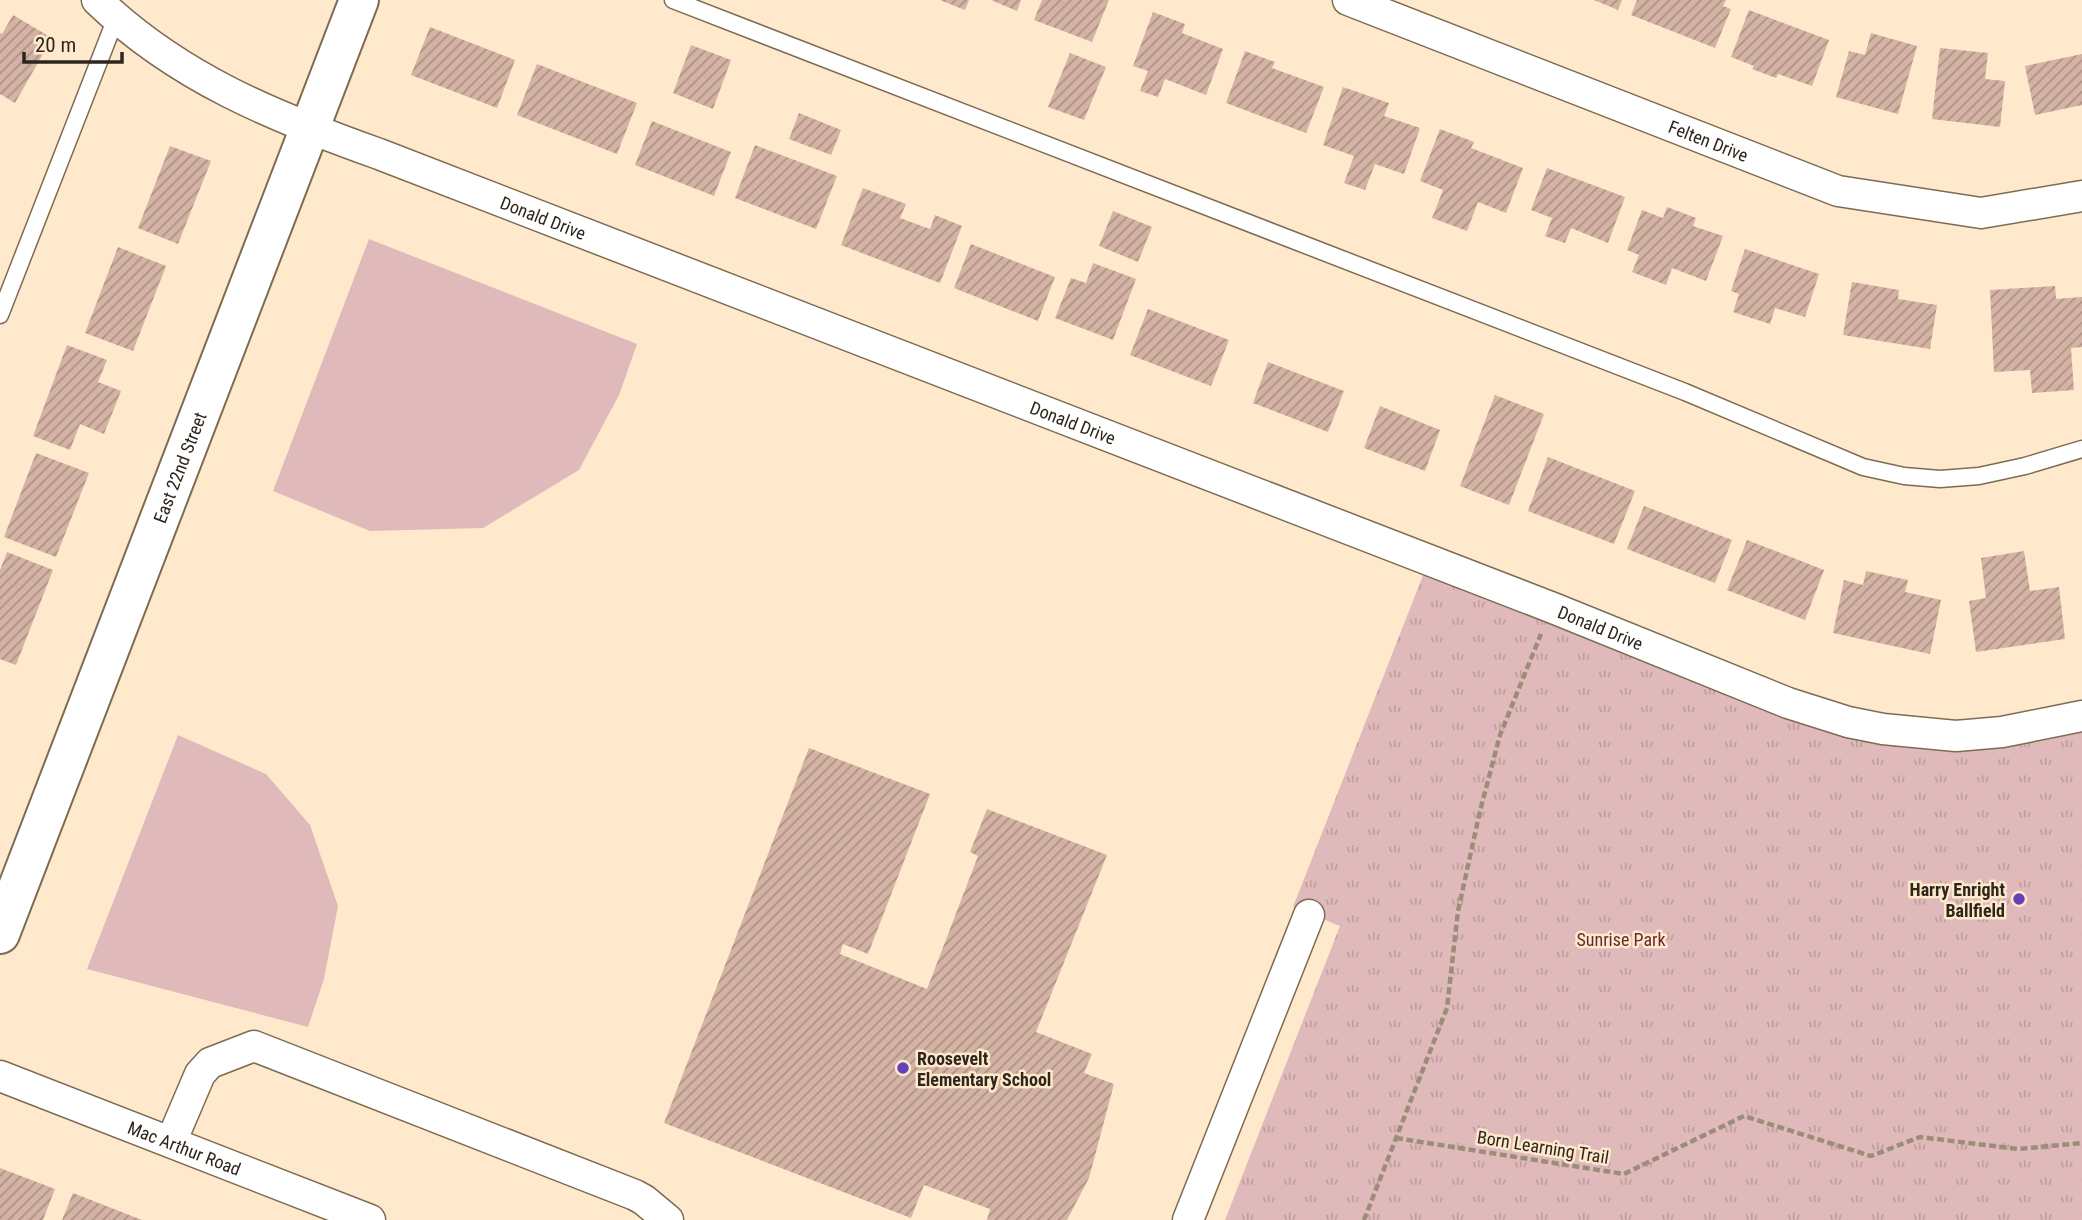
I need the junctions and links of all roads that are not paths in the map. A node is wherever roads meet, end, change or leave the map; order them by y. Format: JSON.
{"nodes":[{"id":1,"x":359,"y":0,"type":"edge"},
{"id":2,"x":673,"y":0,"type":"edge"},
{"id":3,"x":1348,"y":0,"type":"edge"},
{"id":4,"x":106,"y":9,"type":"edge"},
{"id":5,"x":310,"y":129,"type":"junction"},
{"id":6,"x":2082,"y":196,"type":"edge"},
{"id":7,"x":0,"y":315,"type":"edge"},
{"id":8,"x":2082,"y":449,"type":"edge"},
{"id":9,"x":2082,"y":716,"type":"edge"},
{"id":10,"x":1309,"y":915,"type":"dead end"},
{"id":11,"x":0,"y":934,"type":"edge"},
{"id":12,"x":0,"y":1076,"type":"edge"},
{"id":13,"x":171,"y":1142,"type":"junction"},
{"id":14,"x":370,"y":1220,"type":"edge"},
{"id":15,"x":668,"y":1220,"type":"edge"},
{"id":16,"x":1188,"y":1220,"type":"edge"}],
"edges":[{"from":1,"to":5,"type":"street","name":"East 22nd Street"},
{"from":2,"to":8,"type":"lane"},
{"from":3,"to":6,"type":"street","name":"Felten Drive"},
{"from":4,"to":5,"type":"street","name":"Donald Drive"},
{"from":4,"to":7,"type":"lane"},
{"from":5,"to":9,"type":"street","name":"Donald Drive"},
{"from":5,"to":11,"type":"street","name":"East 22nd Street"},
{"from":10,"to":16,"type":"street"},
{"from":12,"to":13,"type":"street","name":"Mac Arthur Road"},
{"from":13,"to":14,"type":"street","name":"Mac Arthur Road"},
{"from":13,"to":15,"type":"street"}]}
